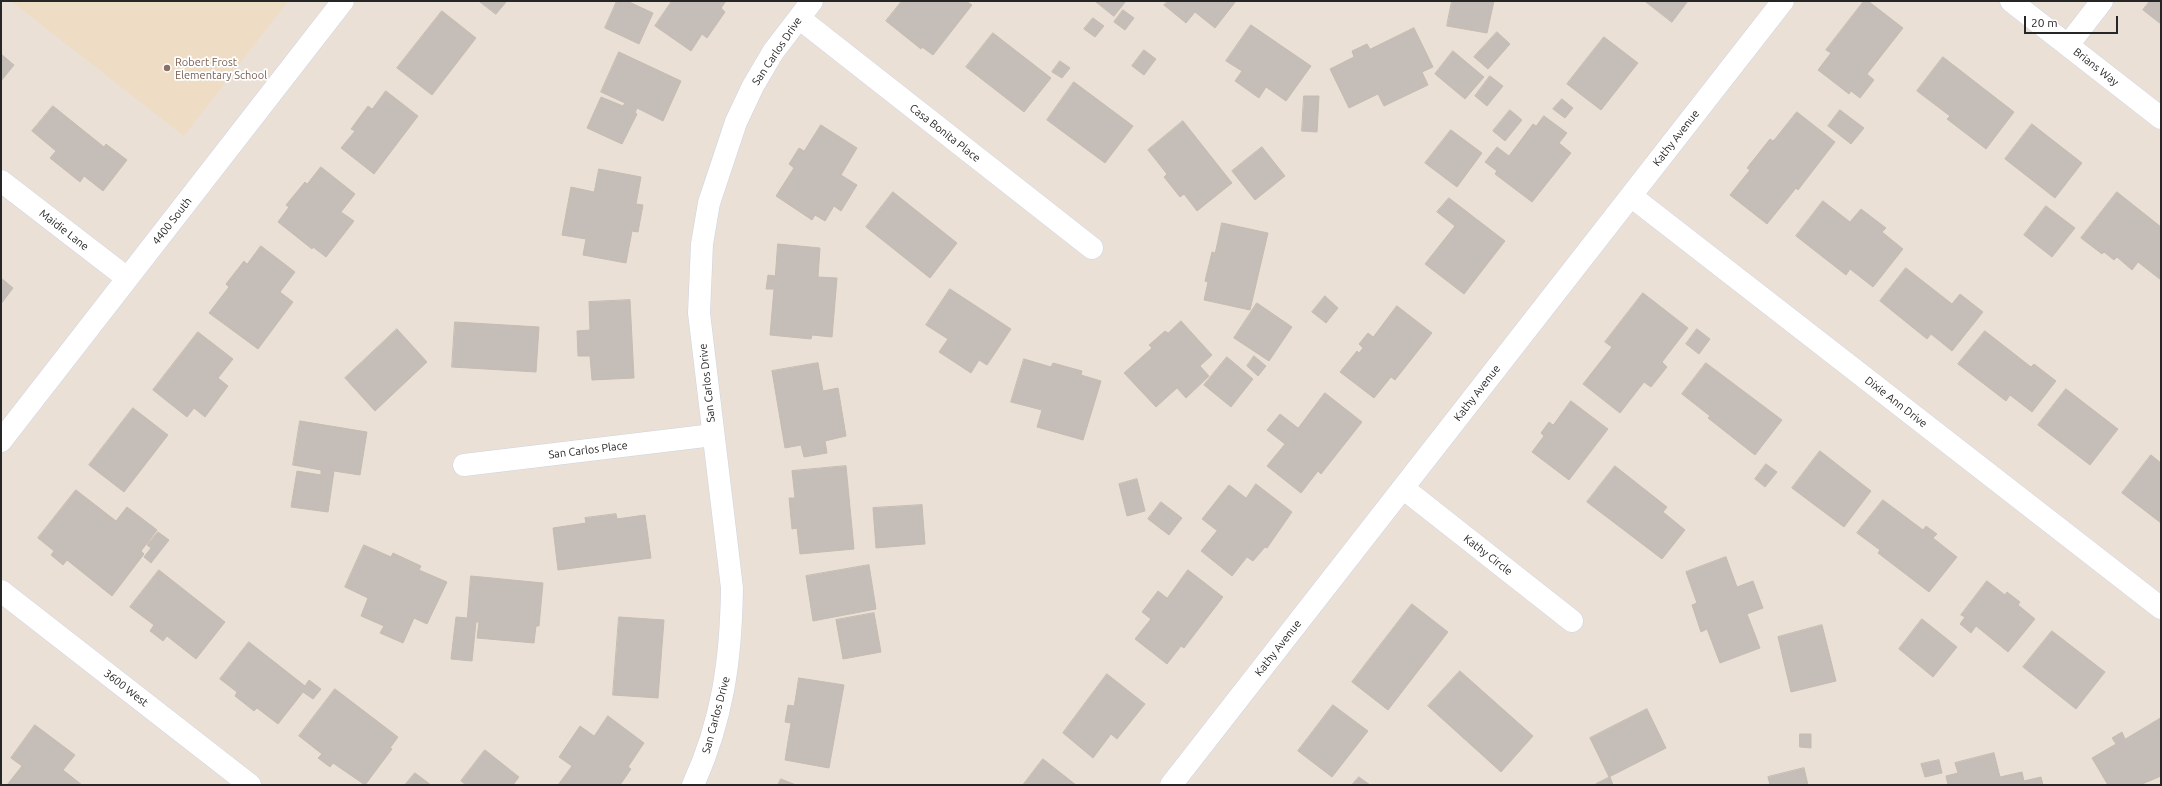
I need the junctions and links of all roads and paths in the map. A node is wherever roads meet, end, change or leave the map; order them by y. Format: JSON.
{"nodes":[{"id":1,"x":343,"y":1,"type":"edge"},
{"id":2,"x":812,"y":1,"type":"edge"},
{"id":3,"x":1783,"y":1,"type":"edge"},
{"id":4,"x":2011,"y":1,"type":"edge"},
{"id":5,"x":2102,"y":1,"type":"edge"},
{"id":6,"x":799,"y":18,"type":"junction"},
{"id":7,"x":2068,"y":45,"type":"junction"},
{"id":8,"x":2161,"y":118,"type":"edge"},
{"id":9,"x":1,"y":181,"type":"edge"},
{"id":10,"x":1631,"y":196,"type":"junction"},
{"id":11,"x":1092,"y":248,"type":"dead end"},
{"id":12,"x":127,"y":278,"type":"junction"},
{"id":13,"x":713,"y":435,"type":"junction"},
{"id":14,"x":1,"y":441,"type":"edge"},
{"id":15,"x":464,"y":465,"type":"dead end"},
{"id":16,"x":1403,"y":488,"type":"junction"},
{"id":17,"x":1,"y":591,"type":"edge"},
{"id":18,"x":2161,"y":608,"type":"edge"},
{"id":19,"x":1572,"y":621,"type":"dead end"},
{"id":20,"x":250,"y":785,"type":"edge"},
{"id":21,"x":694,"y":785,"type":"edge"},
{"id":22,"x":1171,"y":785,"type":"edge"}],
"edges":[{"from":1,"to":12,"type":"street","name":"4400 South"},
{"from":2,"to":6,"type":"street","name":"San Carlos Drive"},
{"from":3,"to":10,"type":"street","name":"Kathy Avenue"},
{"from":4,"to":7,"type":"street","name":"Brians Way"},
{"from":5,"to":7,"type":"street"},
{"from":6,"to":11,"type":"street","name":"Casa Bonita Place"},
{"from":6,"to":13,"type":"street","name":"San Carlos Drive"},
{"from":7,"to":8,"type":"street","name":"Brians Way"},
{"from":9,"to":12,"type":"street","name":"Maidie Lane"},
{"from":10,"to":16,"type":"street","name":"Kathy Avenue"},
{"from":10,"to":18,"type":"street","name":"Dixie Ann Drive"},
{"from":12,"to":14,"type":"street","name":"4400 South"},
{"from":13,"to":15,"type":"street","name":"San Carlos Place"},
{"from":13,"to":21,"type":"street","name":"San Carlos Drive"},
{"from":16,"to":19,"type":"street","name":"Kathy Circle"},
{"from":16,"to":22,"type":"street","name":"Kathy Avenue"},
{"from":17,"to":20,"type":"street","name":"3600 West"}]}
